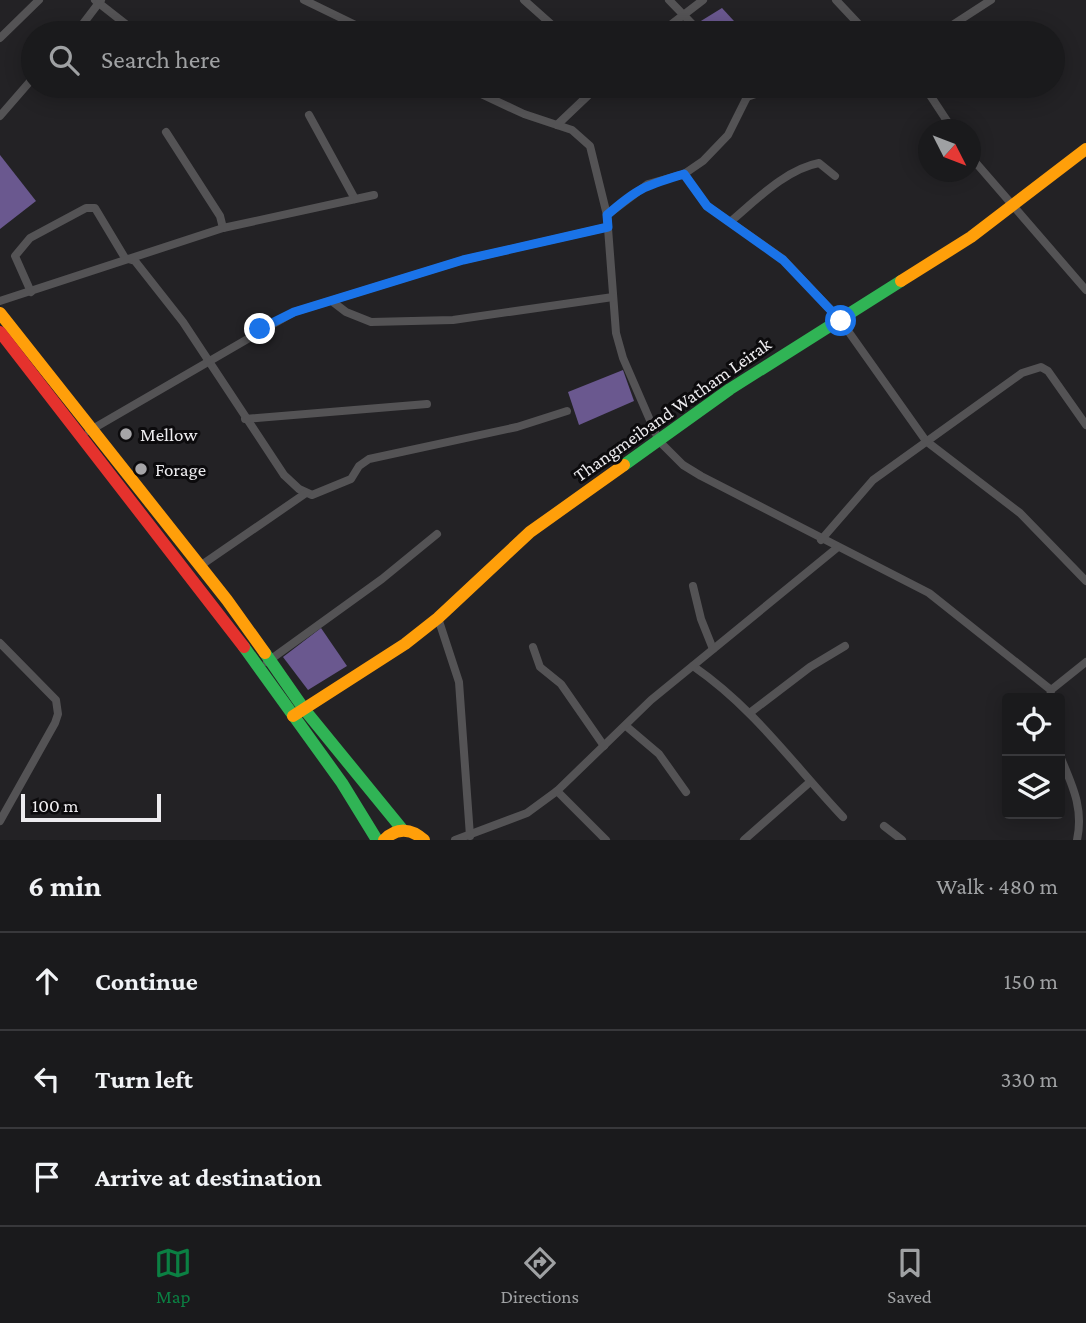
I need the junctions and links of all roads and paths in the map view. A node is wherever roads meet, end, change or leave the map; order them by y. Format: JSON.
{"nodes":[{"id":1,"x":39,"y":0,"type":"edge"},
{"id":2,"x":304,"y":0,"type":"edge"},
{"id":3,"x":524,"y":0,"type":"edge"},
{"id":4,"x":669,"y":0,"type":"edge"},
{"id":5,"x":703,"y":0,"type":"edge"},
{"id":6,"x":836,"y":0,"type":"edge"},
{"id":7,"x":98,"y":1,"type":"edge"},
{"id":8,"x":986,"y":1,"type":"edge"},
{"id":9,"x":684,"y":13,"type":"junction"},
{"id":10,"x":84,"y":21,"type":"edge"},
{"id":11,"x":122,"y":21,"type":"edge"},
{"id":12,"x":347,"y":21,"type":"edge"},
{"id":13,"x":548,"y":21,"type":"edge"},
{"id":14,"x":674,"y":21,"type":"edge"},
{"id":15,"x":691,"y":21,"type":"edge"},
{"id":16,"x":856,"y":21,"type":"edge"},
{"id":17,"x":957,"y":21,"type":"edge"},
{"id":18,"x":0,"y":38,"type":"edge"},
{"id":19,"x":21,"y":93,"type":"edge"},
{"id":20,"x":490,"y":98,"type":"edge"},
{"id":21,"x":584,"y":98,"type":"edge"},
{"id":22,"x":746,"y":98,"type":"edge"},
{"id":23,"x":932,"y":98,"type":"edge"},
{"id":24,"x":309,"y":115,"type":"dead end"},
{"id":25,"x":0,"y":117,"type":"edge"},
{"id":26,"x":946,"y":119,"type":"edge"},
{"id":27,"x":557,"y":124,"type":"junction"},
{"id":28,"x":166,"y":132,"type":"dead end"},
{"id":29,"x":1086,"y":149,"type":"edge"},
{"id":30,"x":981,"y":168,"type":"edge"},
{"id":31,"x":684,"y":174,"type":"junction"},
{"id":32,"x":835,"y":176,"type":"dead end"},
{"id":33,"x":374,"y":195,"type":"dead end"},
{"id":34,"x":355,"y":199,"type":"junction"},
{"id":35,"x":1012,"y":207,"type":"junction"},
{"id":36,"x":607,"y":215,"type":"junction"},
{"id":37,"x":730,"y":222,"type":"junction"},
{"id":38,"x":608,"y":227,"type":"junction"},
{"id":39,"x":223,"y":228,"type":"junction"},
{"id":40,"x":125,"y":258,"type":"junction"},
{"id":41,"x":1084,"y":285,"type":"edge"},
{"id":42,"x":30,"y":292,"type":"junction"},
{"id":43,"x":613,"y":297,"type":"junction"},
{"id":44,"x":0,"y":301,"type":"edge"},
{"id":45,"x":333,"y":302,"type":"junction"},
{"id":46,"x":0,"y":313,"type":"edge"},
{"id":47,"x":841,"y":321,"type":"junction"},
{"id":48,"x":0,"y":332,"type":"edge"},
{"id":49,"x":208,"y":361,"type":"junction"},
{"id":50,"x":426,"y":404,"type":"dead end"},
{"id":51,"x":567,"y":411,"type":"dead end"},
{"id":52,"x":245,"y":419,"type":"junction"},
{"id":53,"x":1086,"y":425,"type":"edge"},
{"id":54,"x":85,"y":433,"type":"junction"},
{"id":55,"x":659,"y":441,"type":"junction"},
{"id":56,"x":926,"y":441,"type":"junction"},
{"id":57,"x":306,"y":493,"type":"junction"},
{"id":58,"x":437,"y":534,"type":"dead end"},
{"id":59,"x":821,"y":540,"type":"junction"},
{"id":60,"x":838,"y":547,"type":"junction"},
{"id":61,"x":200,"y":566,"type":"junction"},
{"id":62,"x":1086,"y":581,"type":"edge"},
{"id":63,"x":694,"y":586,"type":"dead end"},
{"id":64,"x":438,"y":618,"type":"junction"},
{"id":65,"x":0,"y":643,"type":"edge"},
{"id":66,"x":845,"y":646,"type":"dead end"},
{"id":67,"x":533,"y":647,"type":"dead end"},
{"id":68,"x":713,"y":649,"type":"junction"},
{"id":69,"x":270,"y":659,"type":"junction"},
{"id":70,"x":1086,"y":662,"type":"edge"},
{"id":71,"x":693,"y":666,"type":"junction"},
{"id":72,"x":259,"y":668,"type":"junction"},
{"id":73,"x":1049,"y":693,"type":"edge"},
{"id":74,"x":1051,"y":693,"type":"edge"},
{"id":75,"x":298,"y":712,"type":"junction"},
{"id":76,"x":751,"y":712,"type":"junction"},
{"id":77,"x":626,"y":726,"type":"junction"},
{"id":78,"x":604,"y":746,"type":"junction"},
{"id":79,"x":1060,"y":756,"type":"edge"},
{"id":80,"x":810,"y":782,"type":"junction"},
{"id":81,"x":556,"y":791,"type":"junction"},
{"id":82,"x":685,"y":792,"type":"dead end"},
{"id":83,"x":843,"y":817,"type":"dead end"},
{"id":84,"x":0,"y":821,"type":"edge"},
{"id":85,"x":884,"y":826,"type":"dead end"},
{"id":86,"x":402,"y":829,"type":"junction"},
{"id":87,"x":470,"y":835,"type":"junction"},
{"id":88,"x":377,"y":840,"type":"edge"},
{"id":89,"x":384,"y":840,"type":"edge"},
{"id":90,"x":424,"y":840,"type":"edge"},
{"id":91,"x":455,"y":840,"type":"edge"},
{"id":92,"x":606,"y":840,"type":"edge"},
{"id":93,"x":744,"y":840,"type":"edge"},
{"id":94,"x":902,"y":840,"type":"edge"},
{"id":95,"x":1077,"y":840,"type":"edge"}],
"edges":[{"from":1,"to":18,"type":"street"},
{"from":2,"to":12,"type":"street"},
{"from":3,"to":13,"type":"street"},
{"from":4,"to":9,"type":"street"},
{"from":5,"to":9,"type":"street"},
{"from":6,"to":16,"type":"street"},
{"from":7,"to":10,"type":"street"},
{"from":7,"to":11,"type":"street"},
{"from":8,"to":17,"type":"street"},
{"from":9,"to":14,"type":"street"},
{"from":9,"to":15,"type":"street"},
{"from":19,"to":25,"type":"street"},
{"from":20,"to":27,"type":"street"},
{"from":21,"to":27,"type":"street"},
{"from":22,"to":31,"type":"street"},
{"from":23,"to":26,"type":"street"},
{"from":24,"to":34,"type":"street"},
{"from":27,"to":36,"type":"street"},
{"from":28,"to":39,"type":"street"},
{"from":29,"to":35,"type":"main road","name":"Thangmeiband Watham Leirak"},
{"from":30,"to":35,"type":"street"},
{"from":31,"to":36,"type":"street"},
{"from":31,"to":37,"type":"street"},
{"from":32,"to":37,"type":"street"},
{"from":33,"to":34,"type":"street"},
{"from":34,"to":39,"type":"street"},
{"from":35,"to":41,"type":"street"},
{"from":35,"to":47,"type":"main road","name":"Thangmeiband Watham Leirak"},
{"from":36,"to":38,"type":"street"},
{"from":37,"to":47,"type":"street"},
{"from":38,"to":43,"type":"street"},
{"from":38,"to":45,"type":"street"},
{"from":39,"to":40,"type":"street"},
{"from":40,"to":42,"type":"street"},
{"from":40,"to":42,"type":"street"},
{"from":40,"to":49,"type":"street"},
{"from":42,"to":44,"type":"street"},
{"from":43,"to":45,"type":"street"},
{"from":43,"to":55,"type":"street"},
{"from":45,"to":49,"type":"street"},
{"from":46,"to":54,"type":"main road"},
{"from":47,"to":55,"type":"main road","name":"Thangmeiband Watham Leirak"},
{"from":47,"to":56,"type":"street"},
{"from":48,"to":54,"type":"main road"},
{"from":49,"to":52,"type":"street"},
{"from":49,"to":54,"type":"street"},
{"from":50,"to":52,"type":"street"},
{"from":51,"to":57,"type":"street"},
{"from":52,"to":57,"type":"street"},
{"from":53,"to":56,"type":"street"},
{"from":54,"to":61,"type":"main road"},
{"from":54,"to":72,"type":"main road"},
{"from":55,"to":59,"type":"street"},
{"from":55,"to":64,"type":"main road","name":"Thangmeiband Watham Leirak"},
{"from":56,"to":59,"type":"street"},
{"from":56,"to":62,"type":"street"},
{"from":57,"to":61,"type":"street"},
{"from":58,"to":69,"type":"street"},
{"from":59,"to":60,"type":"street"},
{"from":60,"to":68,"type":"street"},
{"from":60,"to":73,"type":"street"},
{"from":61,"to":69,"type":"main road"},
{"from":63,"to":68,"type":"street"},
{"from":64,"to":75,"type":"main road","name":"Thangmeiband Watham Leirak"},
{"from":64,"to":87,"type":"street"},
{"from":65,"to":84,"type":"street"},
{"from":66,"to":76,"type":"street"},
{"from":67,"to":78,"type":"street"},
{"from":68,"to":71,"type":"street"},
{"from":69,"to":72,"type":"street"},
{"from":69,"to":75,"type":"main road"},
{"from":70,"to":74,"type":"street"},
{"from":71,"to":76,"type":"street"},
{"from":71,"to":77,"type":"street"},
{"from":72,"to":75,"type":"main road"},
{"from":75,"to":86,"type":"main road"},
{"from":75,"to":88,"type":"main road"},
{"from":76,"to":80,"type":"street"},
{"from":77,"to":78,"type":"street"},
{"from":77,"to":82,"type":"street"},
{"from":78,"to":81,"type":"street"},
{"from":79,"to":95,"type":"street"},
{"from":80,"to":83,"type":"street"},
{"from":80,"to":93,"type":"street"},
{"from":81,"to":87,"type":"street"},
{"from":81,"to":92,"type":"street"},
{"from":85,"to":94,"type":"street"},
{"from":86,"to":89,"type":"main road"},
{"from":86,"to":90,"type":"main road"},
{"from":87,"to":91,"type":"street"}]}
